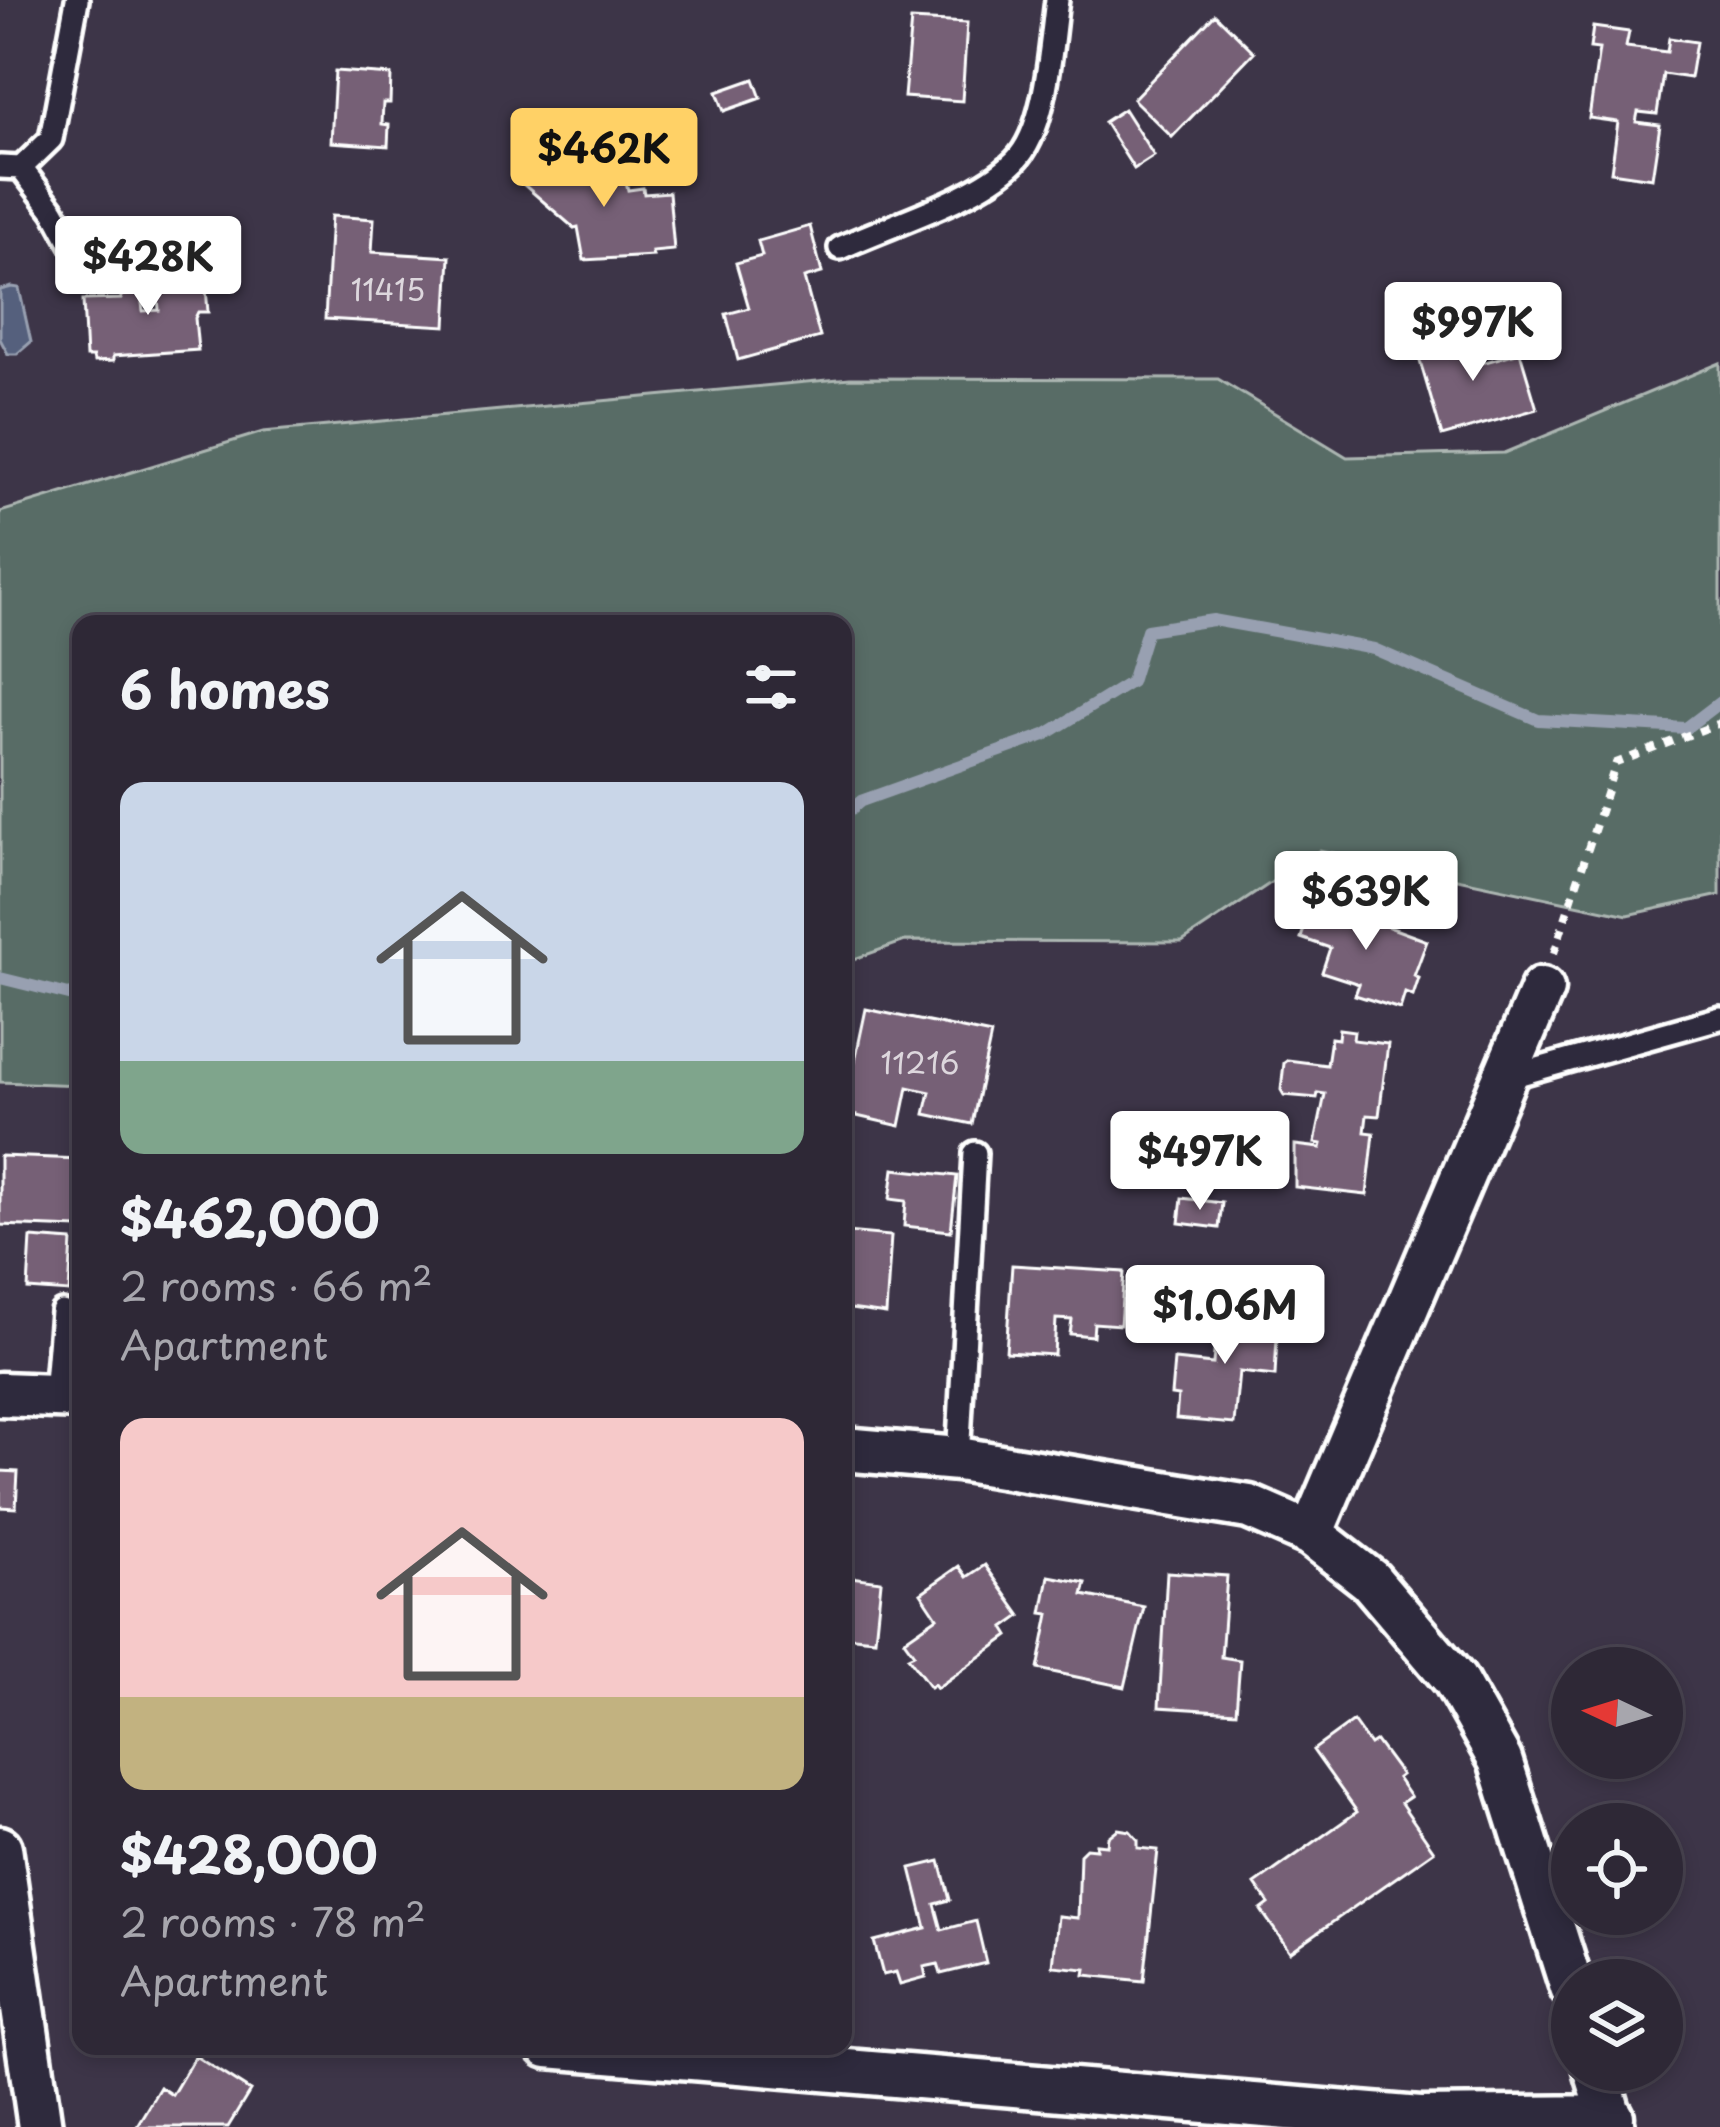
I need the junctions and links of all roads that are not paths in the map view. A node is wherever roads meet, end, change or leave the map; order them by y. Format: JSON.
{"nodes":[{"id":1,"x":77,"y":0,"type":"edge"},
{"id":2,"x":1057,"y":0,"type":"edge"},
{"id":3,"x":10,"y":168,"type":"edge"},
{"id":4,"x":840,"y":248,"type":"dead end"},
{"id":5,"x":148,"y":251,"type":"dead end"},
{"id":6,"x":1542,"y":988,"type":"road end"},
{"id":7,"x":1720,"y":1018,"type":"edge"},
{"id":8,"x":1505,"y":1078,"type":"junction"},
{"id":9,"x":974,"y":1154,"type":"dead end"},
{"id":10,"x":62,"y":1312,"type":"dead end"},
{"id":11,"x":0,"y":1394,"type":"edge"},
{"id":12,"x":68,"y":1396,"type":"edge"},
{"id":13,"x":852,"y":1450,"type":"edge"},
{"id":14,"x":958,"y":1459,"type":"junction"},
{"id":15,"x":1310,"y":1534,"type":"junction"},
{"id":16,"x":0,"y":1848,"type":"edge"},
{"id":17,"x":1563,"y":1959,"type":"edge"},
{"id":18,"x":656,"y":2055,"type":"edge"},
{"id":19,"x":1603,"y":2091,"type":"edge"},
{"id":20,"x":1613,"y":2122,"type":"edge"},
{"id":21,"x":40,"y":2127,"type":"edge"}],
"edges":[{"from":1,"to":3,"type":"lane"},
{"from":2,"to":4,"type":"lane"},
{"from":3,"to":5,"type":"lane"},
{"from":6,"to":8,"type":"street"},
{"from":7,"to":8,"type":"lane"},
{"from":8,"to":15,"type":"street"},
{"from":9,"to":14,"type":"lane"},
{"from":10,"to":12,"type":"lane"},
{"from":11,"to":12,"type":"street"},
{"from":13,"to":14,"type":"street"},
{"from":14,"to":15,"type":"street"},
{"from":15,"to":17,"type":"street"},
{"from":16,"to":21,"type":"street"},
{"from":18,"to":20,"type":"street"},
{"from":19,"to":20,"type":"street"}]}
